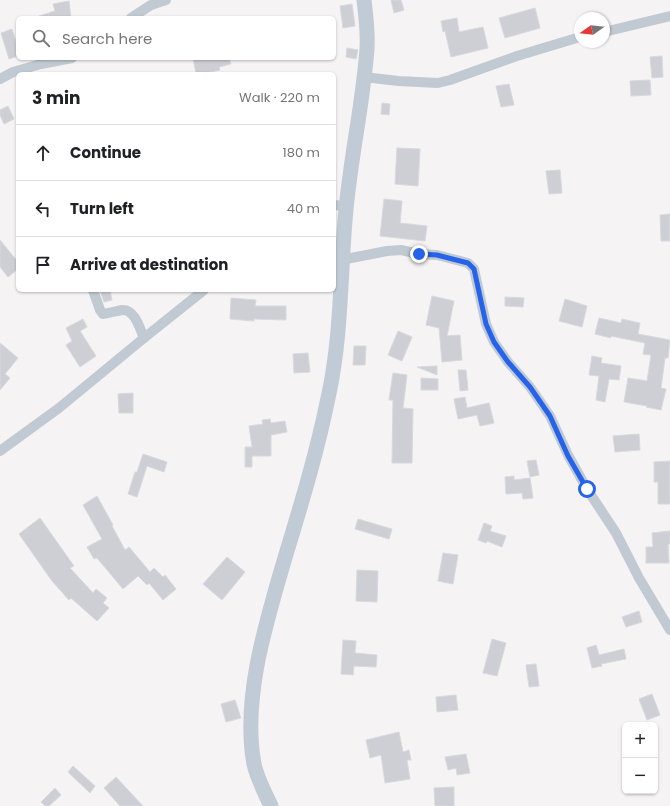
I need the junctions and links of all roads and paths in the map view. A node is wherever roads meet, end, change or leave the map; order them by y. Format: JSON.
{"nodes":[{"id":1,"x":166,"y":0,"type":"edge"},
{"id":2,"x":364,"y":0,"type":"edge"},
{"id":3,"x":133,"y":16,"type":"edge"},
{"id":4,"x":670,"y":16,"type":"edge"},
{"id":5,"x":610,"y":31,"type":"edge"},
{"id":6,"x":574,"y":39,"type":"edge"},
{"id":7,"x":62,"y":60,"type":"edge"},
{"id":8,"x":20,"y":72,"type":"edge"},
{"id":9,"x":15,"y":74,"type":"edge"},
{"id":10,"x":364,"y":77,"type":"junction"},
{"id":11,"x":0,"y":79,"type":"edge"},
{"id":12,"x":340,"y":206,"type":"edge"},
{"id":13,"x":341,"y":260,"type":"junction"},
{"id":14,"x":94,"y":292,"type":"edge"},
{"id":15,"x":202,"y":292,"type":"edge"},
{"id":16,"x":144,"y":338,"type":"junction"},
{"id":17,"x":0,"y":451,"type":"edge"},
{"id":18,"x":670,"y":630,"type":"edge"},
{"id":19,"x":271,"y":806,"type":"edge"}],
"edges":[{"from":1,"to":3,"type":"street"},
{"from":2,"to":10,"type":"main road"},
{"from":4,"to":5,"type":"street"},
{"from":6,"to":10,"type":"street"},
{"from":7,"to":8,"type":"street"},
{"from":9,"to":11,"type":"street"},
{"from":10,"to":12,"type":"main road"},
{"from":12,"to":13,"type":"main road"},
{"from":13,"to":18,"type":"street"},
{"from":13,"to":19,"type":"main road"},
{"from":14,"to":16,"type":"street"},
{"from":15,"to":16,"type":"street"},
{"from":16,"to":17,"type":"street"}]}
